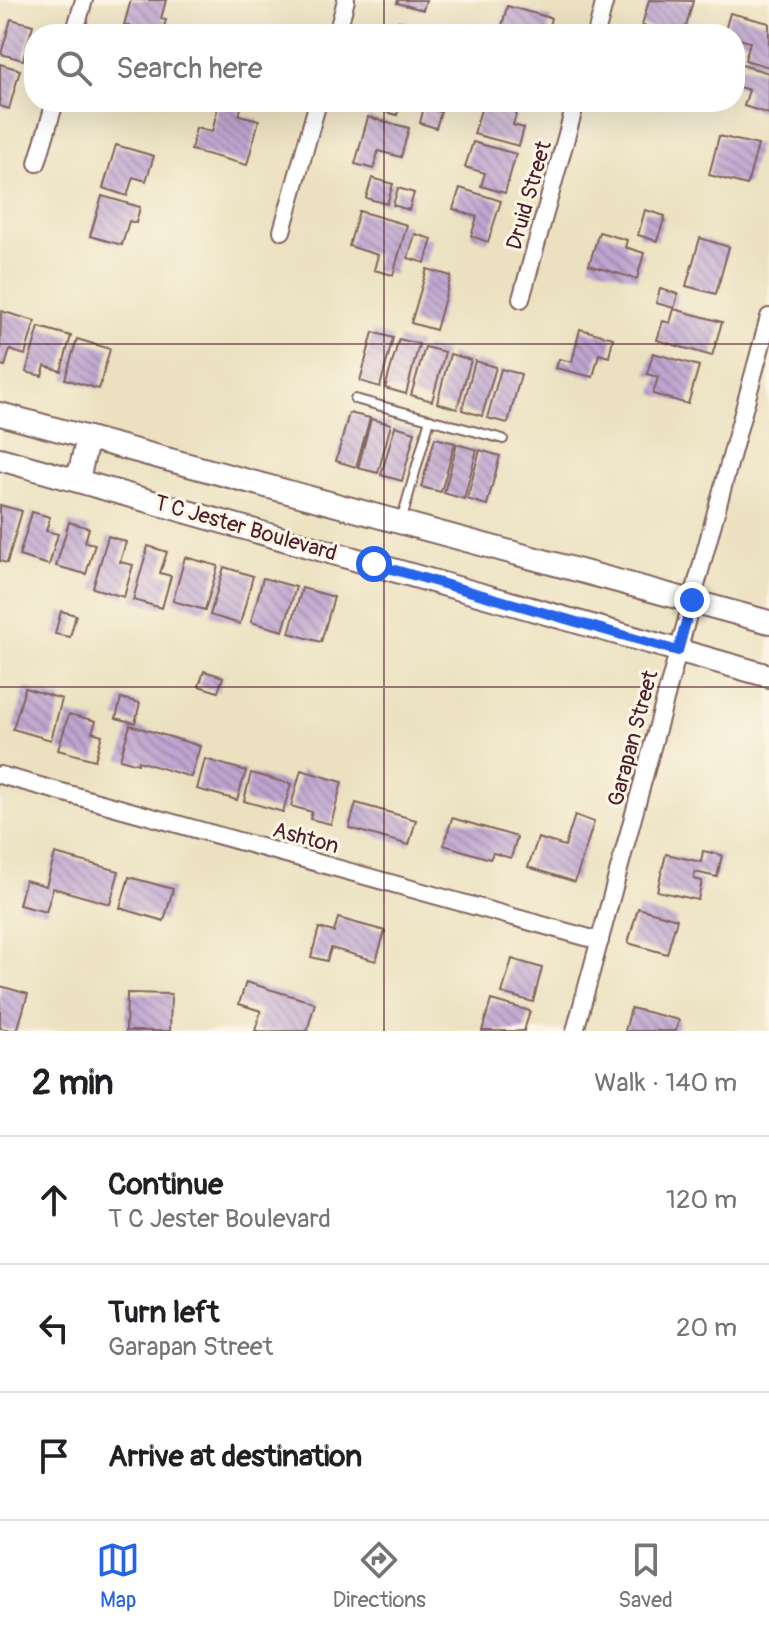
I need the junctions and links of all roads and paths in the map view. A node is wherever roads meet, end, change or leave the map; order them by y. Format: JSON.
{"nodes":[{"id":1,"x":84,"y":0,"type":"edge"},
{"id":2,"x":346,"y":0,"type":"edge"},
{"id":3,"x":605,"y":0,"type":"edge"},
{"id":4,"x":77,"y":24,"type":"edge"},
{"id":5,"x":340,"y":24,"type":"edge"},
{"id":6,"x":599,"y":24,"type":"edge"},
{"id":7,"x":52,"y":112,"type":"edge"},
{"id":8,"x":315,"y":112,"type":"edge"},
{"id":9,"x":573,"y":112,"type":"edge"},
{"id":10,"x":37,"y":163,"type":"dead end"},
{"id":11,"x":282,"y":231,"type":"dead end"},
{"id":12,"x":521,"y":299,"type":"dead end"},
{"id":13,"x":769,"y":317,"type":"edge"},
{"id":14,"x":355,"y":399,"type":"dead end"},
{"id":15,"x":0,"y":414,"type":"edge"},
{"id":16,"x":430,"y":419,"type":"junction"},
{"id":17,"x":88,"y":438,"type":"junction"},
{"id":18,"x":503,"y":439,"type":"dead end"},
{"id":19,"x":0,"y":459,"type":"edge"},
{"id":20,"x":78,"y":479,"type":"junction"},
{"id":21,"x":401,"y":522,"type":"junction"},
{"id":22,"x":692,"y":600,"type":"junction"},
{"id":23,"x":769,"y":622,"type":"edge"},
{"id":24,"x":678,"y":651,"type":"junction"},
{"id":25,"x":769,"y":676,"type":"edge"},
{"id":26,"x":0,"y":775,"type":"edge"},
{"id":27,"x":600,"y":941,"type":"junction"},
{"id":28,"x":575,"y":1031,"type":"edge"}],
"edges":[{"from":1,"to":4,"type":"street"},
{"from":2,"to":5,"type":"street"},
{"from":3,"to":6,"type":"street"},
{"from":7,"to":10,"type":"street"},
{"from":8,"to":11,"type":"street"},
{"from":9,"to":12,"type":"street","name":"Druid Street"},
{"from":13,"to":22,"type":"street","name":"Garapan Street"},
{"from":14,"to":16,"type":"lane"},
{"from":15,"to":17,"type":"main road","name":"T C Jester Boulevard"},
{"from":16,"to":18,"type":"lane"},
{"from":16,"to":21,"type":"lane"},
{"from":17,"to":20,"type":"main road"},
{"from":17,"to":21,"type":"main road","name":"T C Jester Boulevard"},
{"from":19,"to":20,"type":"main road","name":"T C Jester Boulevard"},
{"from":20,"to":24,"type":"main road","name":"T C Jester Boulevard"},
{"from":21,"to":22,"type":"main road","name":"T C Jester Boulevard"},
{"from":22,"to":23,"type":"main road","name":"T C Jester Boulevard"},
{"from":22,"to":24,"type":"street","name":"Garapan Street"},
{"from":24,"to":25,"type":"main road","name":"T C Jester Boulevard"},
{"from":24,"to":27,"type":"street","name":"Garapan Street"},
{"from":26,"to":27,"type":"street","name":"Ashton"},
{"from":27,"to":28,"type":"street","name":"Garapan Street"}]}
